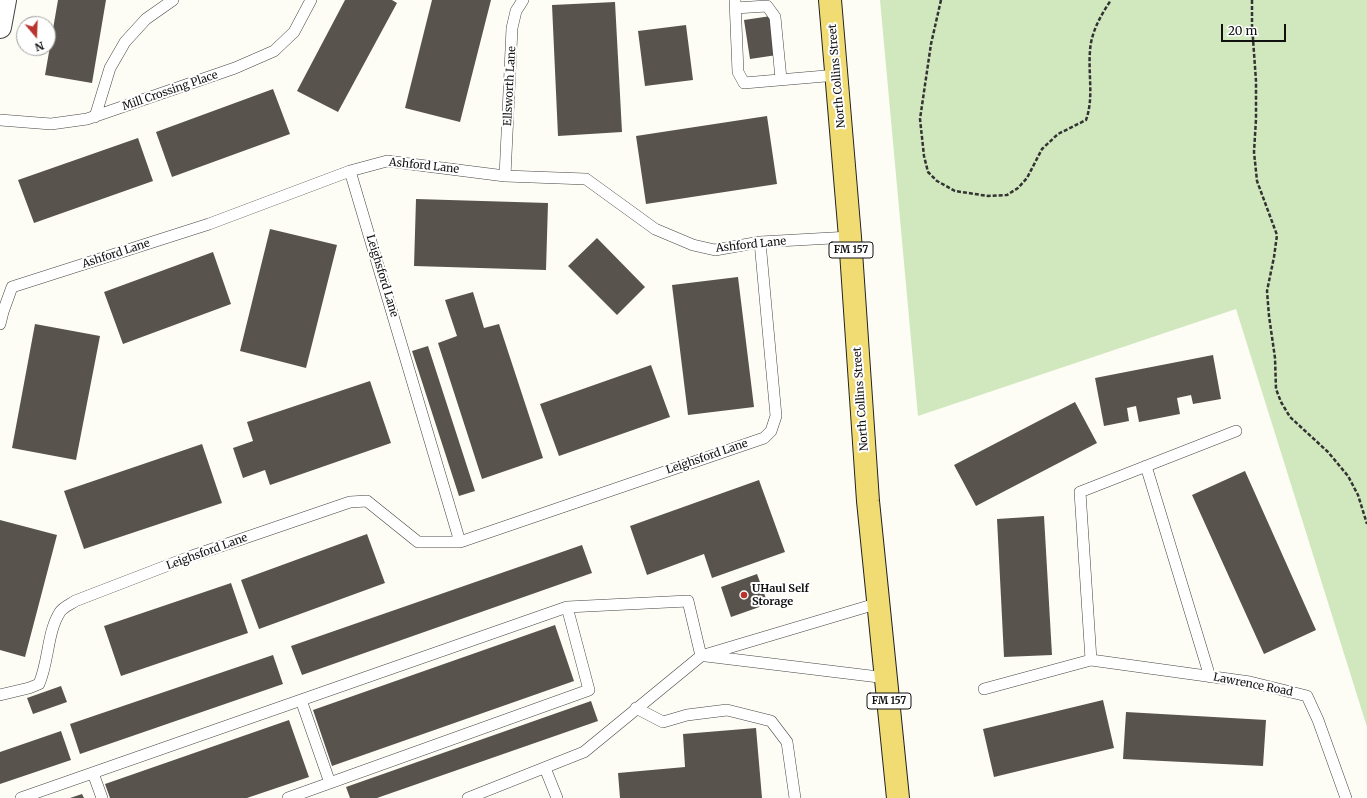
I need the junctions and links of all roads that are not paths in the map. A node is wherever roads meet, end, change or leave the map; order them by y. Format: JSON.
{"nodes":[{"id":1,"x":5,"y":0,"type":"edge"},
{"id":2,"x":174,"y":0,"type":"edge"},
{"id":3,"x":311,"y":0,"type":"edge"},
{"id":4,"x":523,"y":0,"type":"edge"},
{"id":5,"x":830,"y":0,"type":"edge"},
{"id":6,"x":735,"y":4,"type":"edge"},
{"id":7,"x":0,"y":27,"type":"edge"},
{"id":8,"x":837,"y":74,"type":"junction"},
{"id":9,"x":781,"y":79,"type":"junction"},
{"id":10,"x":95,"y":117,"type":"junction"},
{"id":11,"x":0,"y":120,"type":"edge"},
{"id":12,"x":350,"y":171,"type":"junction"},
{"id":13,"x":505,"y":176,"type":"junction"},
{"id":14,"x":850,"y":236,"type":"junction"},
{"id":15,"x":760,"y":242,"type":"junction"},
{"id":16,"x":1,"y":312,"type":"edge"},
{"id":17,"x":0,"y":324,"type":"edge"},
{"id":18,"x":1236,"y":431,"type":"dead end"},
{"id":19,"x":1146,"y":466,"type":"junction"},
{"id":20,"x":460,"y":542,"type":"junction"},
{"id":21,"x":879,"y":603,"type":"junction"},
{"id":22,"x":567,"y":607,"type":"junction"},
{"id":23,"x":701,"y":656,"type":"junction"},
{"id":24,"x":1091,"y":660,"type":"junction"},
{"id":25,"x":1210,"y":677,"type":"junction"},
{"id":26,"x":887,"y":678,"type":"junction"},
{"id":27,"x":984,"y":689,"type":"dead end"},
{"id":28,"x":0,"y":695,"type":"edge"},
{"id":29,"x":301,"y":700,"type":"junction"},
{"id":30,"x":636,"y":708,"type":"junction"},
{"id":31,"x":545,"y":768,"type":"junction"},
{"id":32,"x":93,"y":773,"type":"junction"},
{"id":33,"x":330,"y":783,"type":"junction"},
{"id":34,"x":21,"y":798,"type":"edge"},
{"id":35,"x":102,"y":798,"type":"edge"},
{"id":36,"x":288,"y":798,"type":"edge"},
{"id":37,"x":468,"y":798,"type":"edge"},
{"id":38,"x":557,"y":798,"type":"edge"},
{"id":39,"x":795,"y":798,"type":"edge"},
{"id":40,"x":898,"y":798,"type":"edge"},
{"id":41,"x":1346,"y":798,"type":"edge"}],
"edges":[{"from":1,"to":7,"type":"street"},
{"from":2,"to":10,"type":"lane"},
{"from":3,"to":10,"type":"lane","name":"Mill Crossing Place"},
{"from":4,"to":13,"type":"lane","name":"Ellsworth Lane"},
{"from":5,"to":8,"type":"main road","name":"North Collins Street","number":"FM 157"},
{"from":6,"to":9,"type":"lane"},
{"from":6,"to":9,"type":"lane"},
{"from":8,"to":9,"type":"lane"},
{"from":8,"to":14,"type":"main road","name":"North Collins Street","number":"FM 157"},
{"from":10,"to":11,"type":"lane","name":"Mill Crossing Place"},
{"from":12,"to":13,"type":"lane","name":"Ashford Lane"},
{"from":12,"to":16,"type":"lane","name":"Ashford Lane"},
{"from":12,"to":20,"type":"lane","name":"Leighsford Lane"},
{"from":13,"to":15,"type":"lane","name":"Ashford Lane"},
{"from":14,"to":15,"type":"lane","name":"Ashford Lane"},
{"from":14,"to":21,"type":"main road","name":"North Collins Street","number":"FM 157"},
{"from":15,"to":20,"type":"lane","name":"Leighsford Lane"},
{"from":16,"to":17,"type":"lane","name":"Ashford Lane"},
{"from":18,"to":19,"type":"lane"},
{"from":19,"to":24,"type":"lane"},
{"from":19,"to":25,"type":"lane"},
{"from":20,"to":28,"type":"lane","name":"Leighsford Lane"},
{"from":21,"to":23,"type":"lane"},
{"from":21,"to":26,"type":"main road","name":"North Collins Street","number":"FM 157"},
{"from":22,"to":23,"type":"lane"},
{"from":22,"to":29,"type":"lane"},
{"from":22,"to":33,"type":"lane"},
{"from":23,"to":26,"type":"lane"},
{"from":23,"to":30,"type":"lane"},
{"from":24,"to":25,"type":"lane","name":"Lawrence Road"},
{"from":24,"to":27,"type":"lane"},
{"from":25,"to":41,"type":"lane","name":"Lawrence Road"},
{"from":26,"to":40,"type":"main road","name":"North Collins Street","number":"FM 157"},
{"from":29,"to":32,"type":"lane"},
{"from":29,"to":33,"type":"lane"},
{"from":30,"to":31,"type":"lane"},
{"from":30,"to":39,"type":"lane"},
{"from":31,"to":37,"type":"lane"},
{"from":31,"to":38,"type":"lane"},
{"from":32,"to":34,"type":"lane"},
{"from":32,"to":35,"type":"lane"},
{"from":33,"to":36,"type":"lane"}]}
